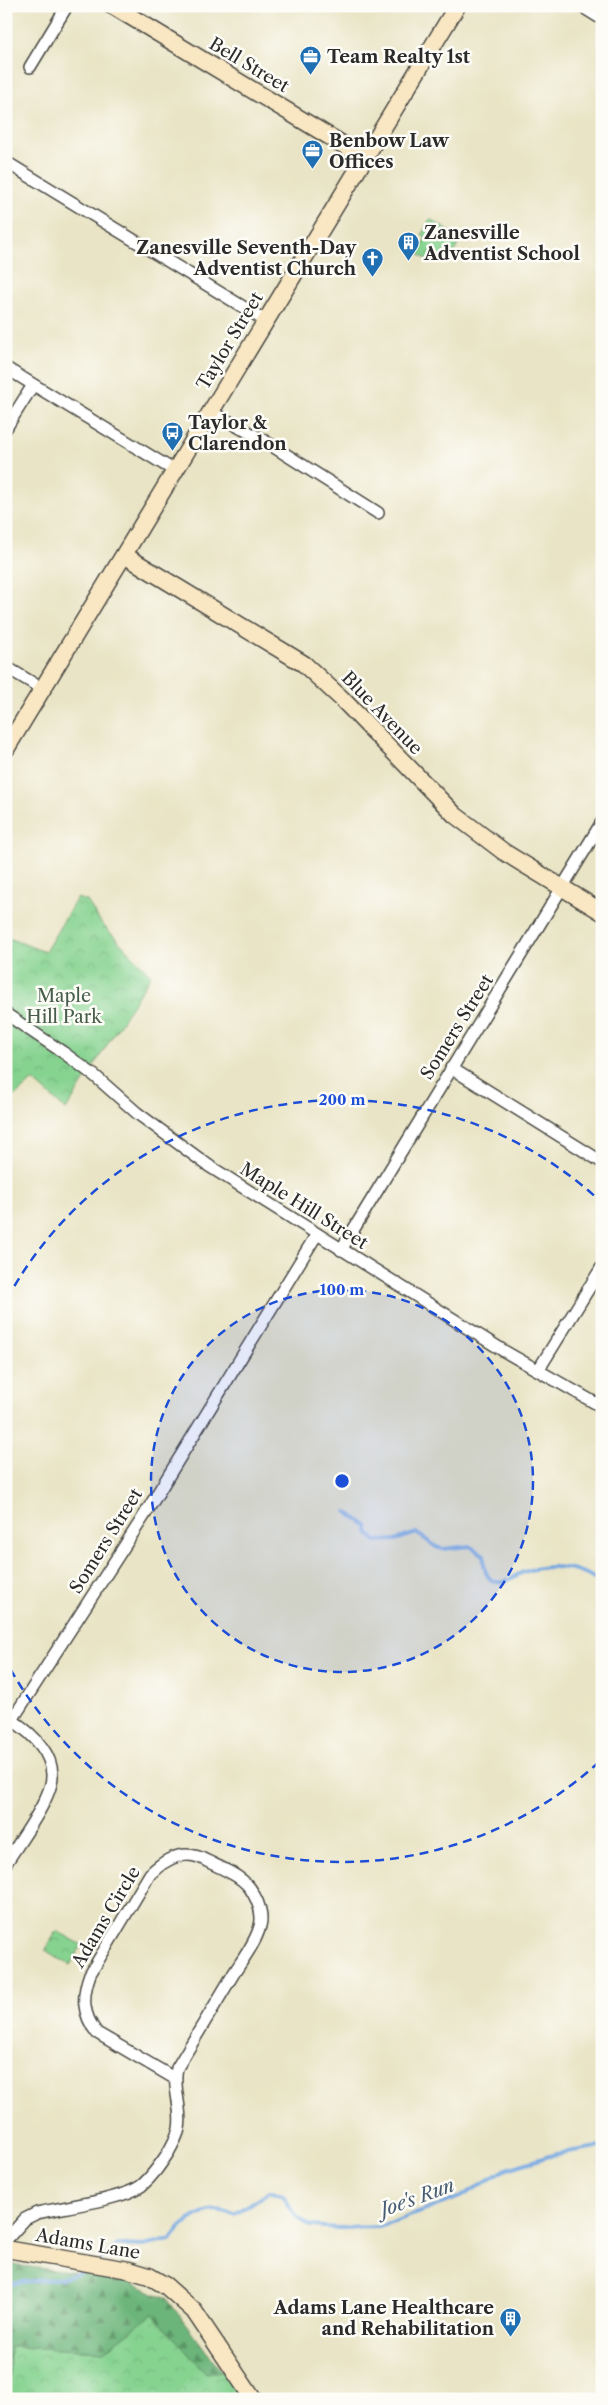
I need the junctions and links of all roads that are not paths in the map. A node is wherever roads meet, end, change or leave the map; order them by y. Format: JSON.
{"nodes":[{"id":1,"x":67,"y":6,"type":"edge"},
{"id":2,"x":113,"y":6,"type":"edge"},
{"id":3,"x":457,"y":6,"type":"edge"},
{"id":4,"x":581,"y":6,"type":"edge"},
{"id":5,"x":602,"y":19,"type":"edge"},
{"id":6,"x":30,"y":67,"type":"dead end"},
{"id":7,"x":365,"y":158,"type":"junction"},
{"id":8,"x":6,"y":162,"type":"edge"},
{"id":9,"x":266,"y":321,"type":"junction"},
{"id":10,"x":6,"y":368,"type":"edge"},
{"id":11,"x":33,"y":384,"type":"junction"},
{"id":12,"x":211,"y":412,"type":"junction"},
{"id":13,"x":6,"y":428,"type":"edge"},
{"id":14,"x":175,"y":471,"type":"junction"},
{"id":15,"x":378,"y":513,"type":"dead end"},
{"id":16,"x":124,"y":555,"type":"junction"},
{"id":17,"x":6,"y":667,"type":"edge"},
{"id":18,"x":41,"y":688,"type":"junction"},
{"id":19,"x":6,"y":749,"type":"edge"},
{"id":20,"x":602,"y":822,"type":"edge"},
{"id":21,"x":562,"y":888,"type":"junction"},
{"id":22,"x":602,"y":912,"type":"edge"},
{"id":23,"x":6,"y":1014,"type":"edge"},
{"id":24,"x":451,"y":1068,"type":"junction"},
{"id":25,"x":602,"y":1162,"type":"edge"},
{"id":26,"x":316,"y":1234,"type":"junction"},
{"id":27,"x":341,"y":1250,"type":"junction"},
{"id":28,"x":602,"y":1267,"type":"edge"},
{"id":29,"x":540,"y":1369,"type":"junction"},
{"id":30,"x":598,"y":1404,"type":"dead end"},
{"id":31,"x":9,"y":1719,"type":"edge"},
{"id":32,"x":6,"y":1863,"type":"edge"},
{"id":33,"x":174,"y":2078,"type":"junction"},
{"id":34,"x":6,"y":2240,"type":"edge"},
{"id":35,"x":6,"y":2248,"type":"edge"},
{"id":36,"x":253,"y":2399,"type":"edge"}],
"edges":[{"from":1,"to":6,"type":"street"},
{"from":2,"to":7,"type":"street","name":"Bell Street"},
{"from":3,"to":7,"type":"street","name":"Taylor Street"},
{"from":4,"to":5,"type":"street"},
{"from":7,"to":9,"type":"street","name":"Taylor Street"},
{"from":8,"to":9,"type":"street"},
{"from":9,"to":12,"type":"street","name":"Taylor Street"},
{"from":10,"to":11,"type":"street"},
{"from":11,"to":13,"type":"street"},
{"from":11,"to":14,"type":"street"},
{"from":12,"to":14,"type":"street","name":"Taylor Street"},
{"from":12,"to":15,"type":"street"},
{"from":14,"to":16,"type":"street","name":"Taylor Street"},
{"from":16,"to":18,"type":"street","name":"Taylor Street"},
{"from":16,"to":21,"type":"street","name":"Blue Avenue"},
{"from":17,"to":18,"type":"street"},
{"from":18,"to":19,"type":"street","name":"Taylor Street"},
{"from":20,"to":21,"type":"street","name":"Somers Street"},
{"from":21,"to":22,"type":"street","name":"Blue Avenue"},
{"from":21,"to":24,"type":"street","name":"Somers Street"},
{"from":23,"to":26,"type":"street","name":"Maple Hill Street"},
{"from":24,"to":25,"type":"street"},
{"from":24,"to":27,"type":"street","name":"Somers Street"},
{"from":26,"to":27,"type":"street","name":"Maple Hill Street"},
{"from":26,"to":31,"type":"street","name":"Somers Street"},
{"from":27,"to":29,"type":"street","name":"Maple Hill Street"},
{"from":28,"to":29,"type":"street"},
{"from":29,"to":30,"type":"street","name":"Maple Hill Street"},
{"from":31,"to":32,"type":"street","name":"Somers Street"},
{"from":33,"to":33,"type":"street","name":"Adams Circle"},
{"from":33,"to":34,"type":"street"},
{"from":35,"to":36,"type":"street","name":"Adams Lane"}]}
